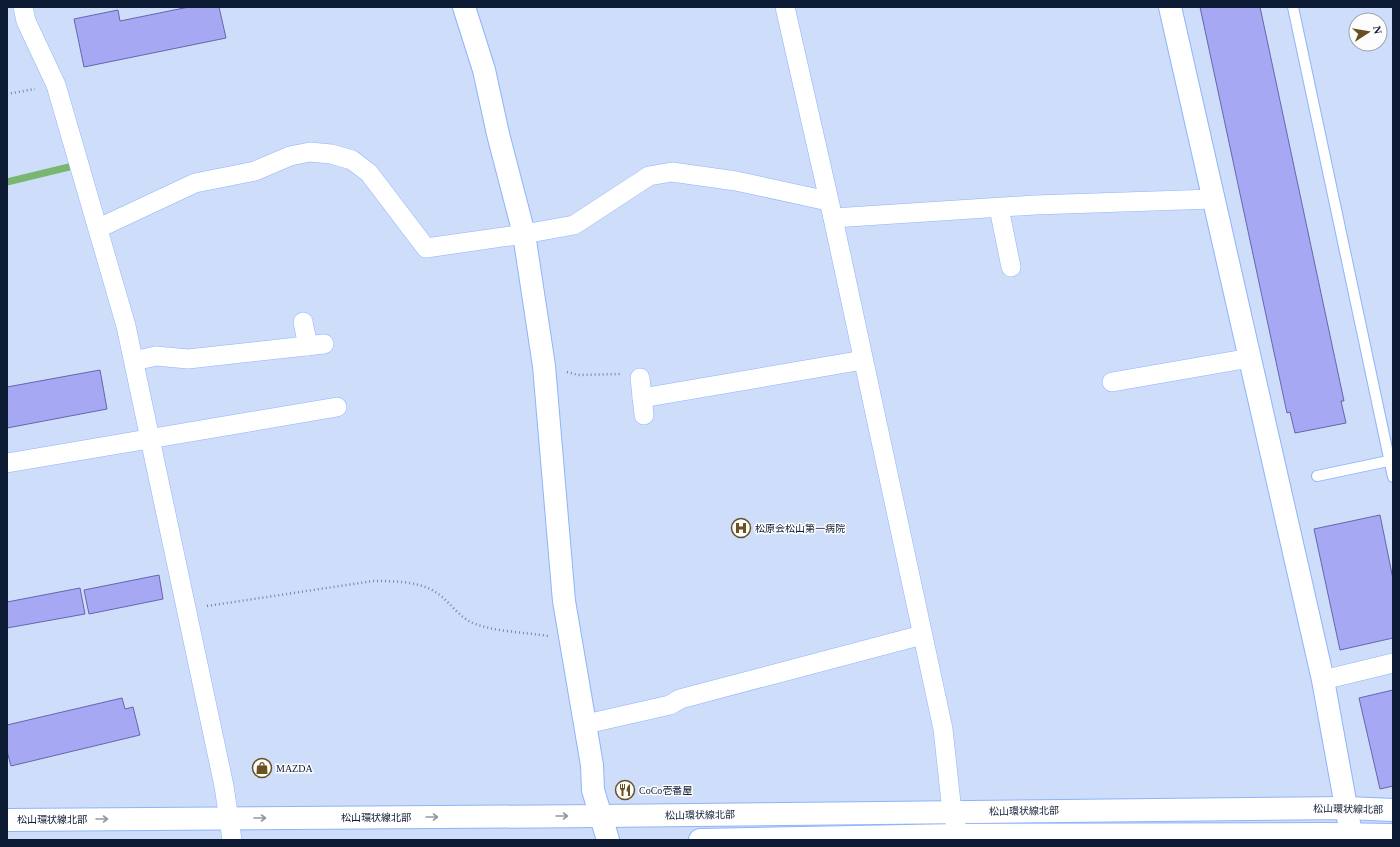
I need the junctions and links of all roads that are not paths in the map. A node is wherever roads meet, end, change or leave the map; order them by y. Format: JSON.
{"nodes":[{"id":1,"x":23,"y":7,"type":"edge"},
{"id":2,"x":464,"y":7,"type":"edge"},
{"id":3,"x":785,"y":7,"type":"edge"},
{"id":4,"x":1170,"y":7,"type":"edge"},
{"id":5,"x":1293,"y":7,"type":"edge"},
{"id":6,"x":1213,"y":199,"type":"junction"},
{"id":7,"x":999,"y":208,"type":"junction"},
{"id":8,"x":830,"y":209,"type":"junction"},
{"id":9,"x":99,"y":228,"type":"junction"},
{"id":10,"x":524,"y":234,"type":"junction"},
{"id":11,"x":1011,"y":267,"type":"dead end"},
{"id":12,"x":303,"y":322,"type":"dead end"},
{"id":13,"x":1250,"y":358,"type":"junction"},
{"id":14,"x":863,"y":360,"type":"junction"},
{"id":15,"x":134,"y":361,"type":"junction"},
{"id":16,"x":634,"y":375,"type":"road end"},
{"id":17,"x":1112,"y":382,"type":"dead end"},
{"id":18,"x":337,"y":407,"type":"dead end"},
{"id":19,"x":151,"y":440,"type":"junction"},
{"id":20,"x":1391,"y":460,"type":"edge"},
{"id":21,"x":7,"y":463,"type":"edge"},
{"id":22,"x":1317,"y":476,"type":"dead end"},
{"id":23,"x":1393,"y":477,"type":"edge"},
{"id":24,"x":922,"y":635,"type":"junction"},
{"id":25,"x":1393,"y":663,"type":"edge"},
{"id":26,"x":1323,"y":680,"type":"junction"},
{"id":27,"x":586,"y":724,"type":"junction"},
{"id":28,"x":1347,"y":808,"type":"junction"},
{"id":29,"x":1393,"y":810,"type":"edge"},
{"id":30,"x":952,"y":812,"type":"junction"},
{"id":31,"x":601,"y":816,"type":"junction"},
{"id":32,"x":229,"y":818,"type":"junction"},
{"id":33,"x":7,"y":820,"type":"edge"},
{"id":34,"x":1393,"y":835,"type":"edge"},
{"id":35,"x":1352,"y":837,"type":"edge"},
{"id":36,"x":960,"y":838,"type":"edge"},
{"id":37,"x":232,"y":840,"type":"edge"},
{"id":38,"x":608,"y":840,"type":"edge"},
{"id":39,"x":700,"y":840,"type":"edge"}],
"edges":[{"from":1,"to":9,"type":"street"},
{"from":2,"to":10,"type":"street"},
{"from":3,"to":8,"type":"street"},
{"from":4,"to":6,"type":"street"},
{"from":5,"to":20,"type":"lane"},
{"from":6,"to":7,"type":"street"},
{"from":6,"to":13,"type":"street"},
{"from":7,"to":8,"type":"street"},
{"from":7,"to":11,"type":"street"},
{"from":8,"to":10,"type":"street"},
{"from":8,"to":14,"type":"street"},
{"from":9,"to":10,"type":"street"},
{"from":9,"to":15,"type":"street"},
{"from":10,"to":27,"type":"street"},
{"from":12,"to":15,"type":"street"},
{"from":13,"to":17,"type":"street"},
{"from":13,"to":26,"type":"street"},
{"from":14,"to":16,"type":"street"},
{"from":14,"to":24,"type":"street"},
{"from":15,"to":19,"type":"street"},
{"from":18,"to":19,"type":"street"},
{"from":19,"to":21,"type":"street"},
{"from":19,"to":32,"type":"street"},
{"from":20,"to":22,"type":"lane"},
{"from":20,"to":23,"type":"lane"},
{"from":24,"to":27,"type":"street"},
{"from":24,"to":30,"type":"street"},
{"from":25,"to":26,"type":"street"},
{"from":26,"to":28,"type":"street"},
{"from":27,"to":31,"type":"street"},
{"from":28,"to":29,"type":"street","name":"松山環状線北部"},
{"from":28,"to":30,"type":"street","name":"松山環状線北部"},
{"from":28,"to":35,"type":"street"},
{"from":30,"to":31,"type":"street","name":"松山環状線北部"},
{"from":30,"to":36,"type":"street"},
{"from":32,"to":31,"type":"street","name":"松山環状線北部","one_way":true},
{"from":31,"to":38,"type":"street"},
{"from":33,"to":32,"type":"street","name":"松山環状線北部","one_way":true},
{"from":32,"to":37,"type":"street"},
{"from":34,"to":35,"type":"street"},
{"from":35,"to":36,"type":"street"},
{"from":36,"to":39,"type":"street"}]}
